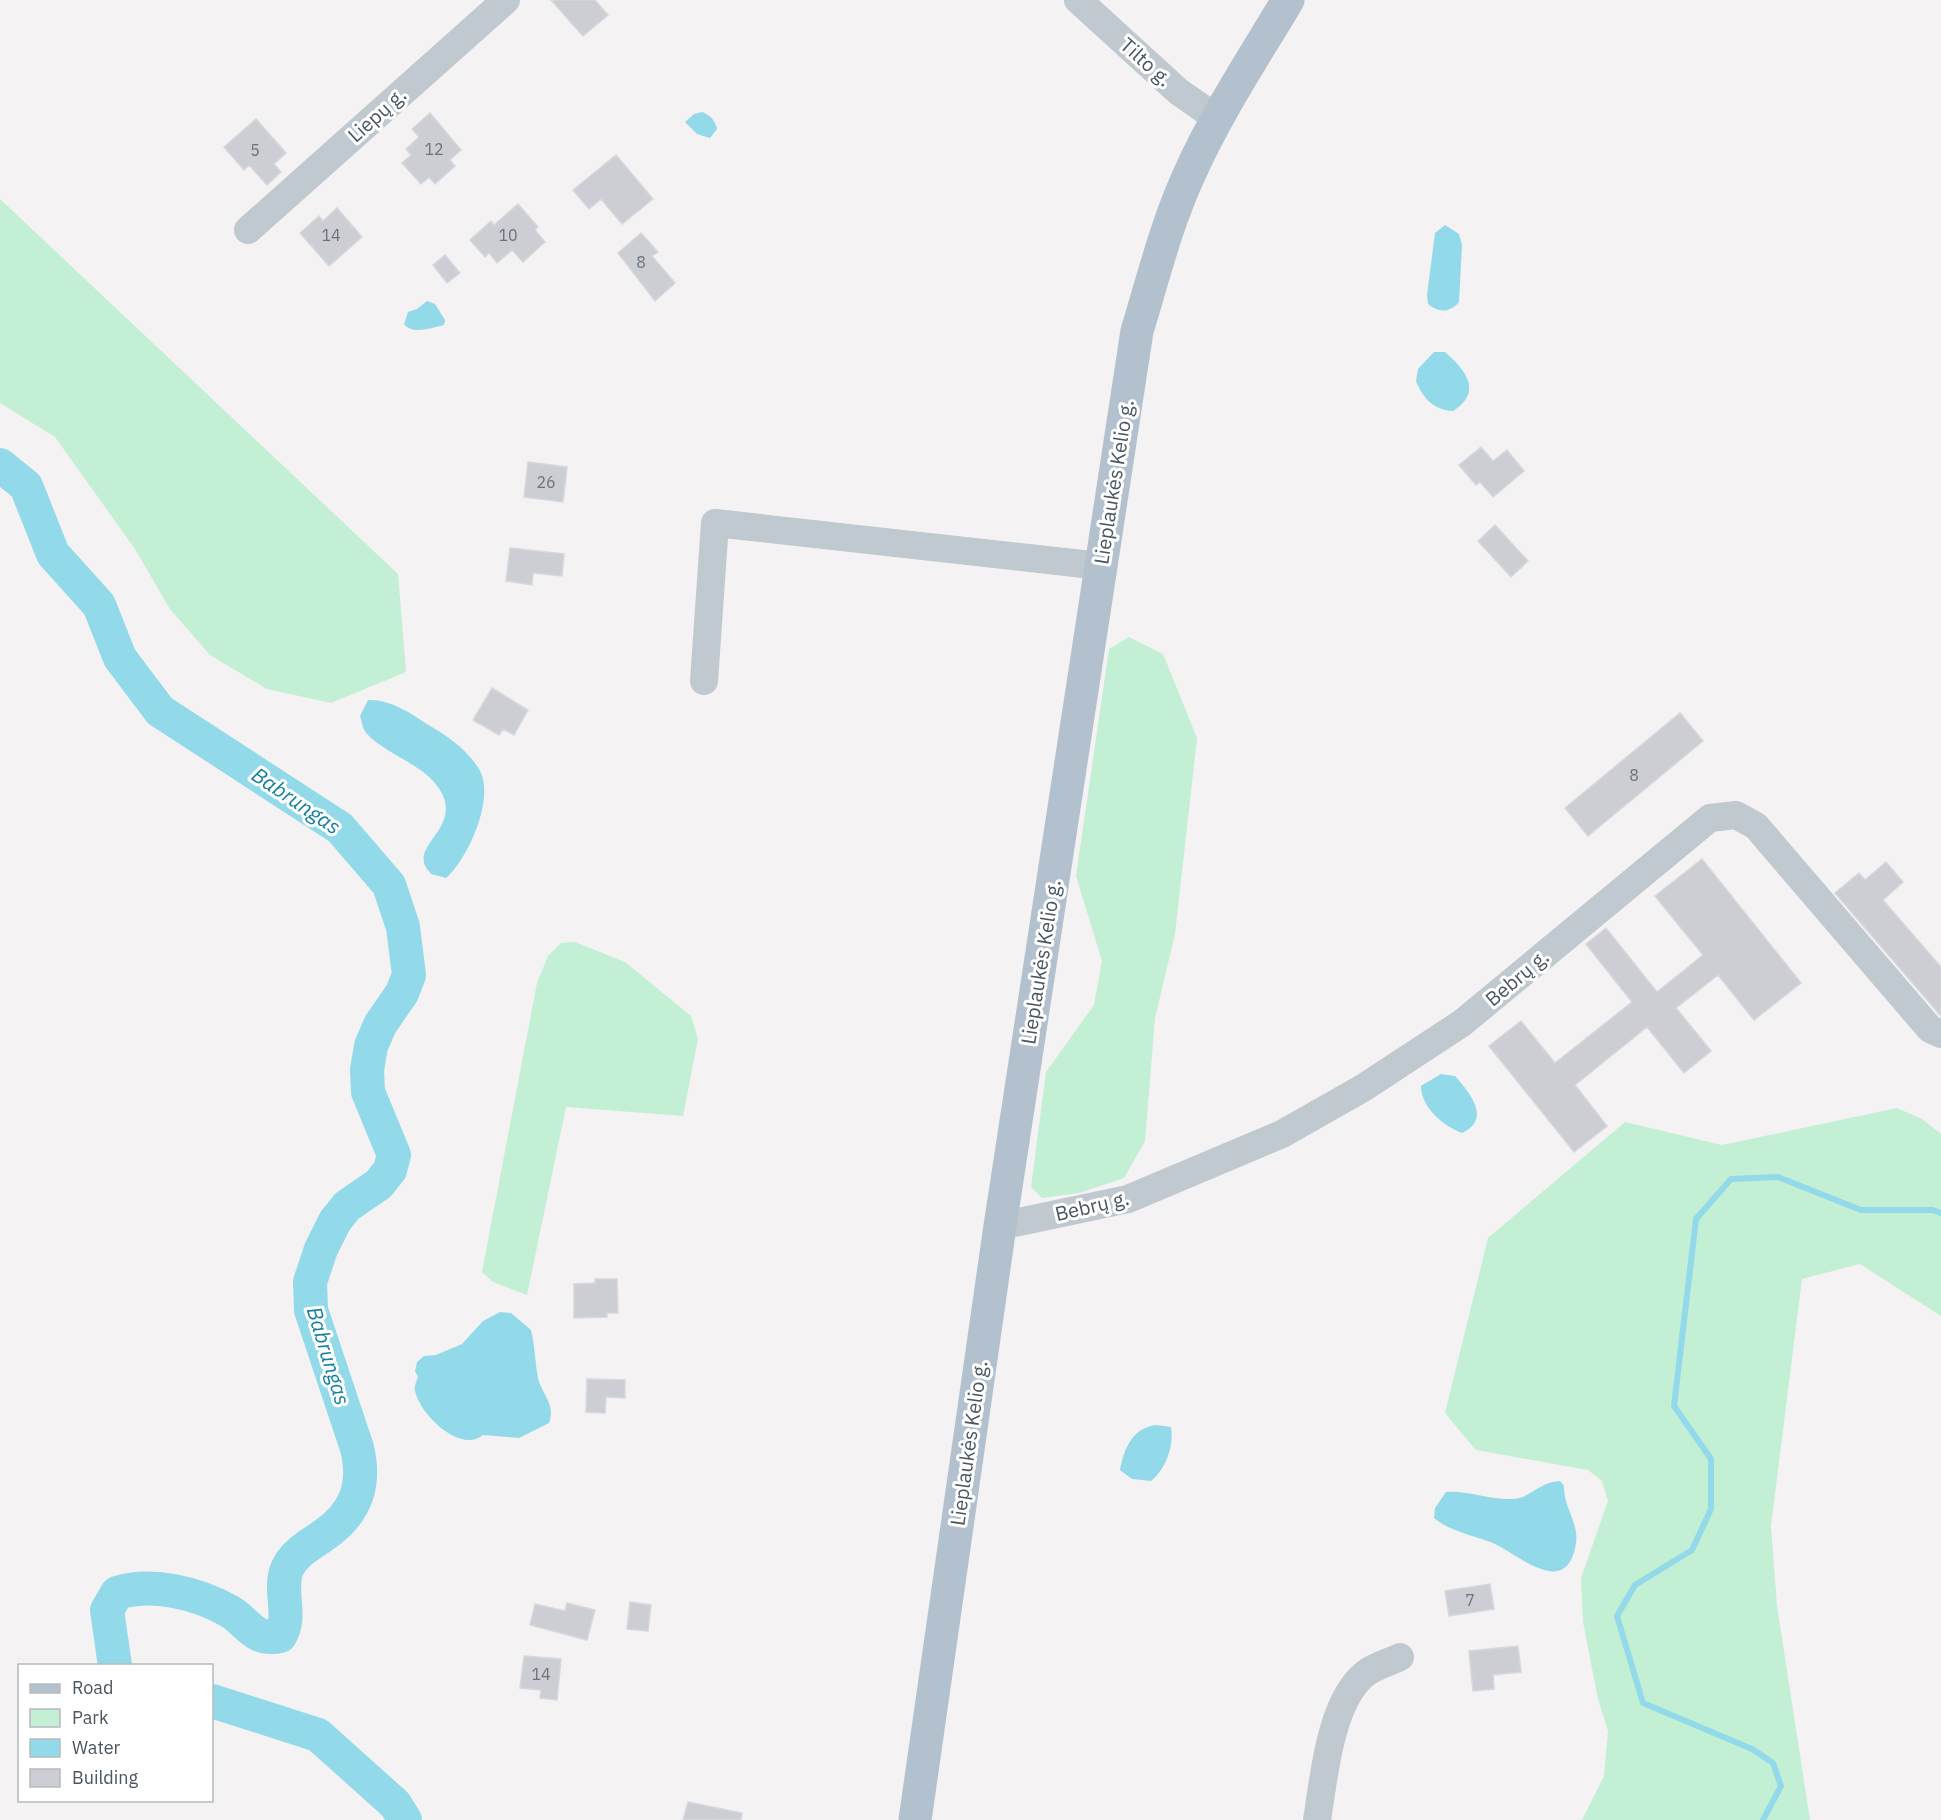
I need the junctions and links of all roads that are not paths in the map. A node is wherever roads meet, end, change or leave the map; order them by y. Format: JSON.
{"nodes":[{"id":1,"x":507,"y":0,"type":"edge"},
{"id":2,"x":1078,"y":0,"type":"edge"},
{"id":3,"x":1288,"y":0,"type":"edge"},
{"id":4,"x":1218,"y":119,"type":"junction"},
{"id":5,"x":248,"y":230,"type":"dead end"},
{"id":6,"x":1101,"y":566,"type":"junction"},
{"id":7,"x":704,"y":681,"type":"dead end"},
{"id":8,"x":1941,"y":1034,"type":"edge"},
{"id":9,"x":1000,"y":1226,"type":"junction"},
{"id":10,"x":1400,"y":1657,"type":"dead end"},
{"id":11,"x":915,"y":1820,"type":"edge"},
{"id":12,"x":1317,"y":1820,"type":"edge"}],
"edges":[{"from":1,"to":5,"type":"street","name":"Liepų g."},
{"from":2,"to":4,"type":"street","name":"Tilto g."},
{"from":3,"to":4,"type":"main road","name":"Lieplaukės Kelio g."},
{"from":4,"to":6,"type":"main road","name":"Lieplaukės Kelio g."},
{"from":6,"to":7,"type":"street"},
{"from":6,"to":9,"type":"main road","name":"Lieplaukės Kelio g."},
{"from":8,"to":9,"type":"street","name":"Bebrų g."},
{"from":9,"to":11,"type":"main road","name":"Lieplaukės Kelio g."},
{"from":10,"to":12,"type":"street"}]}
